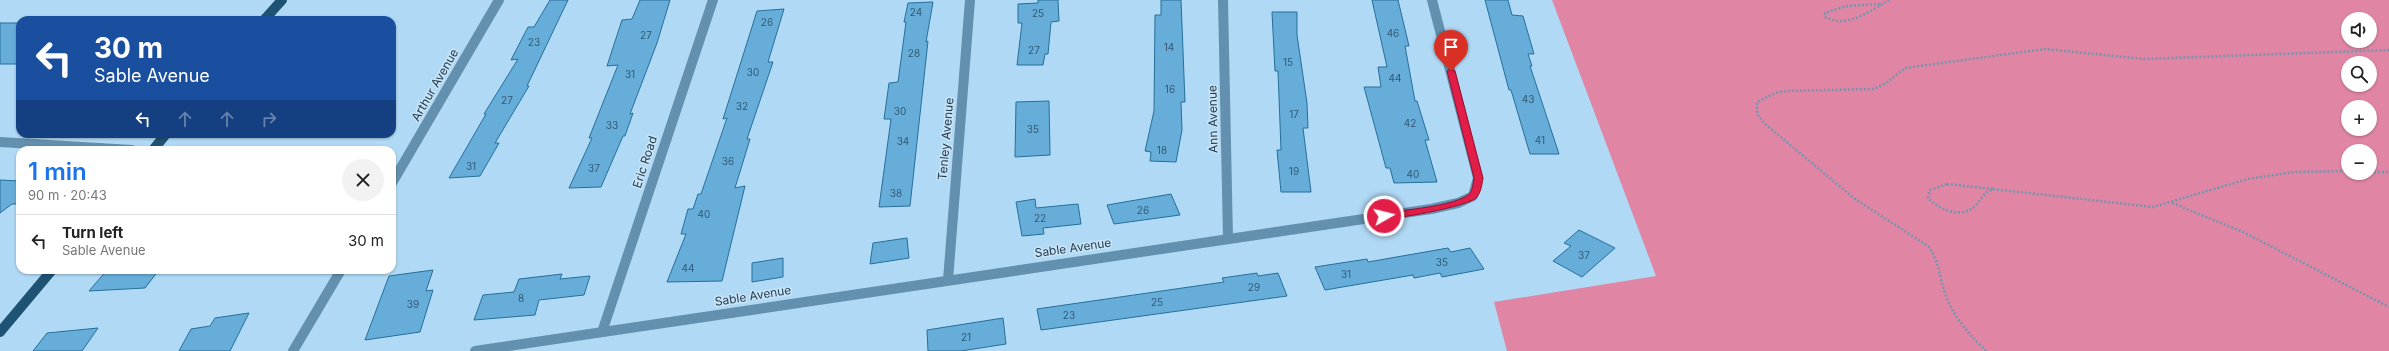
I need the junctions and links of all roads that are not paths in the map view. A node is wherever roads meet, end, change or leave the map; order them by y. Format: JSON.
{"nodes":[{"id":1,"x":282,"y":0,"type":"edge"},
{"id":2,"x":500,"y":0,"type":"edge"},
{"id":3,"x":713,"y":0,"type":"edge"},
{"id":4,"x":970,"y":0,"type":"edge"},
{"id":5,"x":1223,"y":0,"type":"edge"},
{"id":6,"x":1432,"y":0,"type":"edge"},
{"id":7,"x":268,"y":16,"type":"edge"},
{"id":8,"x":163,"y":138,"type":"edge"},
{"id":9,"x":0,"y":142,"type":"edge"},
{"id":10,"x":66,"y":146,"type":"edge"},
{"id":11,"x":156,"y":146,"type":"edge"},
{"id":12,"x":396,"y":176,"type":"edge"},
{"id":13,"x":1228,"y":238,"type":"junction"},
{"id":14,"x":49,"y":274,"type":"edge"},
{"id":15,"x":339,"y":274,"type":"edge"},
{"id":16,"x":948,"y":280,"type":"junction"},
{"id":17,"x":0,"y":332,"type":"edge"},
{"id":18,"x":602,"y":332,"type":"junction"},
{"id":19,"x":293,"y":351,"type":"edge"},
{"id":20,"x":475,"y":351,"type":"edge"}],
"edges":[{"from":1,"to":7,"type":"main road"},
{"from":2,"to":12,"type":"street","name":"Arthur Avenue"},
{"from":3,"to":18,"type":"street","name":"Eric Road"},
{"from":4,"to":16,"type":"street","name":"Tenley Avenue"},
{"from":5,"to":13,"type":"street","name":"Ann Avenue"},
{"from":6,"to":13,"type":"street","name":"Sable Avenue"},
{"from":8,"to":11,"type":"main road"},
{"from":9,"to":10,"type":"street"},
{"from":13,"to":16,"type":"street","name":"Sable Avenue"},
{"from":14,"to":17,"type":"main road"},
{"from":15,"to":19,"type":"street"},
{"from":16,"to":18,"type":"street","name":"Sable Avenue"},
{"from":18,"to":20,"type":"street","name":"Sable Avenue"}]}
